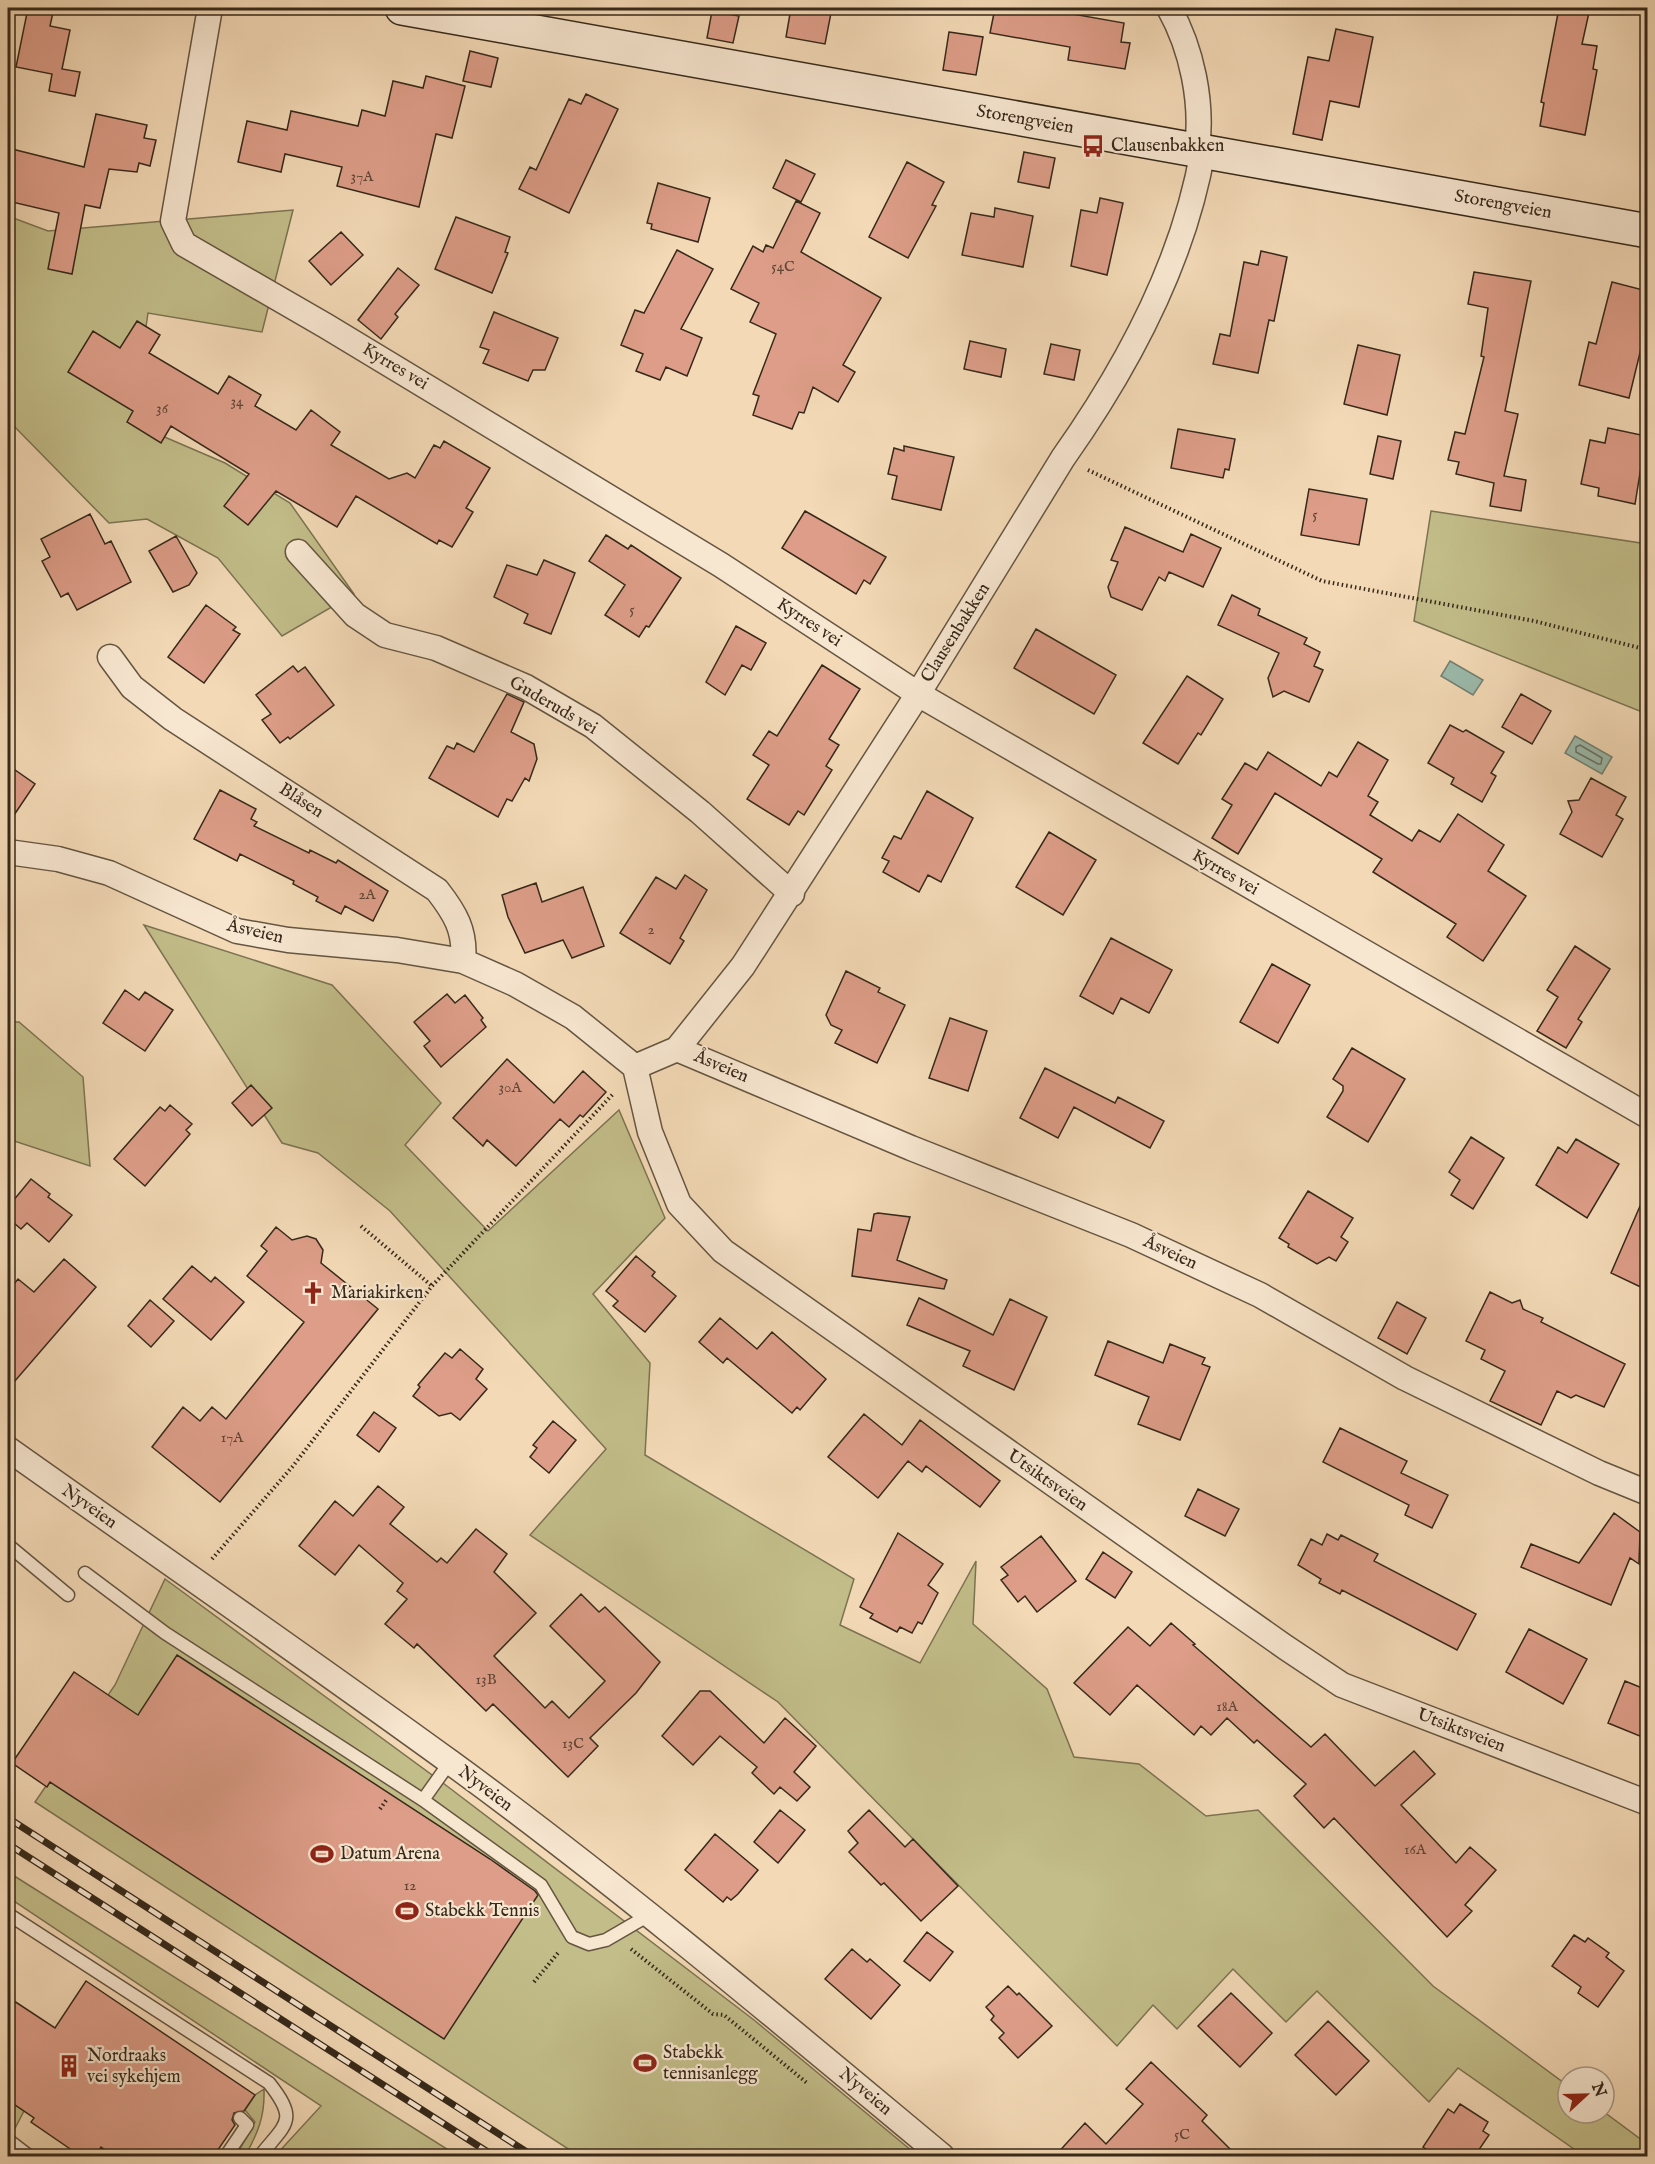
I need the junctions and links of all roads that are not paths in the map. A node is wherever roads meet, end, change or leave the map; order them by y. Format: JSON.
{"nodes":[{"id":1,"x":210,"y":8,"type":"edge"},
{"id":2,"x":402,"y":8,"type":"edge"},
{"id":3,"x":1169,"y":8,"type":"edge"},
{"id":4,"x":1200,"y":149,"type":"junction"},
{"id":5,"x":1647,"y":231,"type":"edge"},
{"id":6,"x":298,"y":552,"type":"dead end"},
{"id":7,"x":110,"y":657,"type":"dead end"},
{"id":8,"x":918,"y":694,"type":"junction"},
{"id":9,"x":8,"y":852,"type":"edge"},
{"id":10,"x":792,"y":894,"type":"junction"},
{"id":11,"x":463,"y":961,"type":"junction"},
{"id":12,"x":677,"y":1048,"type":"junction"},
{"id":13,"x":636,"y":1067,"type":"junction"},
{"id":14,"x":1647,"y":1116,"type":"edge"},
{"id":15,"x":8,"y":1449,"type":"edge"},
{"id":16,"x":1647,"y":1493,"type":"edge"},
{"id":17,"x":8,"y":1545,"type":"edge"},
{"id":18,"x":85,"y":1573,"type":"dead end"},
{"id":19,"x":68,"y":1595,"type":"dead end"},
{"id":20,"x":450,"y":1762,"type":"junction"},
{"id":21,"x":423,"y":1800,"type":"junction"},
{"id":22,"x":1647,"y":1803,"type":"edge"},
{"id":23,"x":8,"y":1914,"type":"edge"},
{"id":24,"x":649,"y":1915,"type":"junction"},
{"id":25,"x":240,"y":2118,"type":"dead end"},
{"id":26,"x":8,"y":2140,"type":"edge"},
{"id":27,"x":30,"y":2157,"type":"edge"},
{"id":28,"x":226,"y":2157,"type":"edge"},
{"id":29,"x":260,"y":2157,"type":"edge"},
{"id":30,"x":942,"y":2157,"type":"edge"}],
"edges":[{"from":1,"to":8,"type":"street","name":"Kyrres vei"},
{"from":2,"to":4,"type":"main road","name":"Storengveien"},
{"from":3,"to":4,"type":"street","name":"Clausenbakken"},
{"from":4,"to":5,"type":"main road","name":"Storengveien"},
{"from":4,"to":8,"type":"street","name":"Clausenbakken"},
{"from":6,"to":10,"type":"street","name":"Guderuds vei"},
{"from":7,"to":11,"type":"street","name":"Blåsen"},
{"from":8,"to":10,"type":"street","name":"Clausenbakken"},
{"from":8,"to":14,"type":"street","name":"Kyrres vei"},
{"from":9,"to":11,"type":"street","name":"Åsveien"},
{"from":10,"to":12,"type":"street","name":"Clausenbakken"},
{"from":11,"to":13,"type":"street","name":"Åsveien"},
{"from":12,"to":13,"type":"street","name":"Clausenbakken"},
{"from":12,"to":16,"type":"street","name":"Åsveien"},
{"from":13,"to":22,"type":"street","name":"Utsiktsveien"},
{"from":15,"to":20,"type":"street","name":"Nyveien"},
{"from":17,"to":19,"type":"lane"},
{"from":18,"to":21,"type":"lane"},
{"from":20,"to":21,"type":"lane"},
{"from":20,"to":24,"type":"street","name":"Nyveien"},
{"from":21,"to":24,"type":"lane"},
{"from":23,"to":29,"type":"lane"},
{"from":24,"to":30,"type":"street","name":"Nyveien"},
{"from":25,"to":28,"type":"lane"},
{"from":26,"to":27,"type":"lane"}]}
